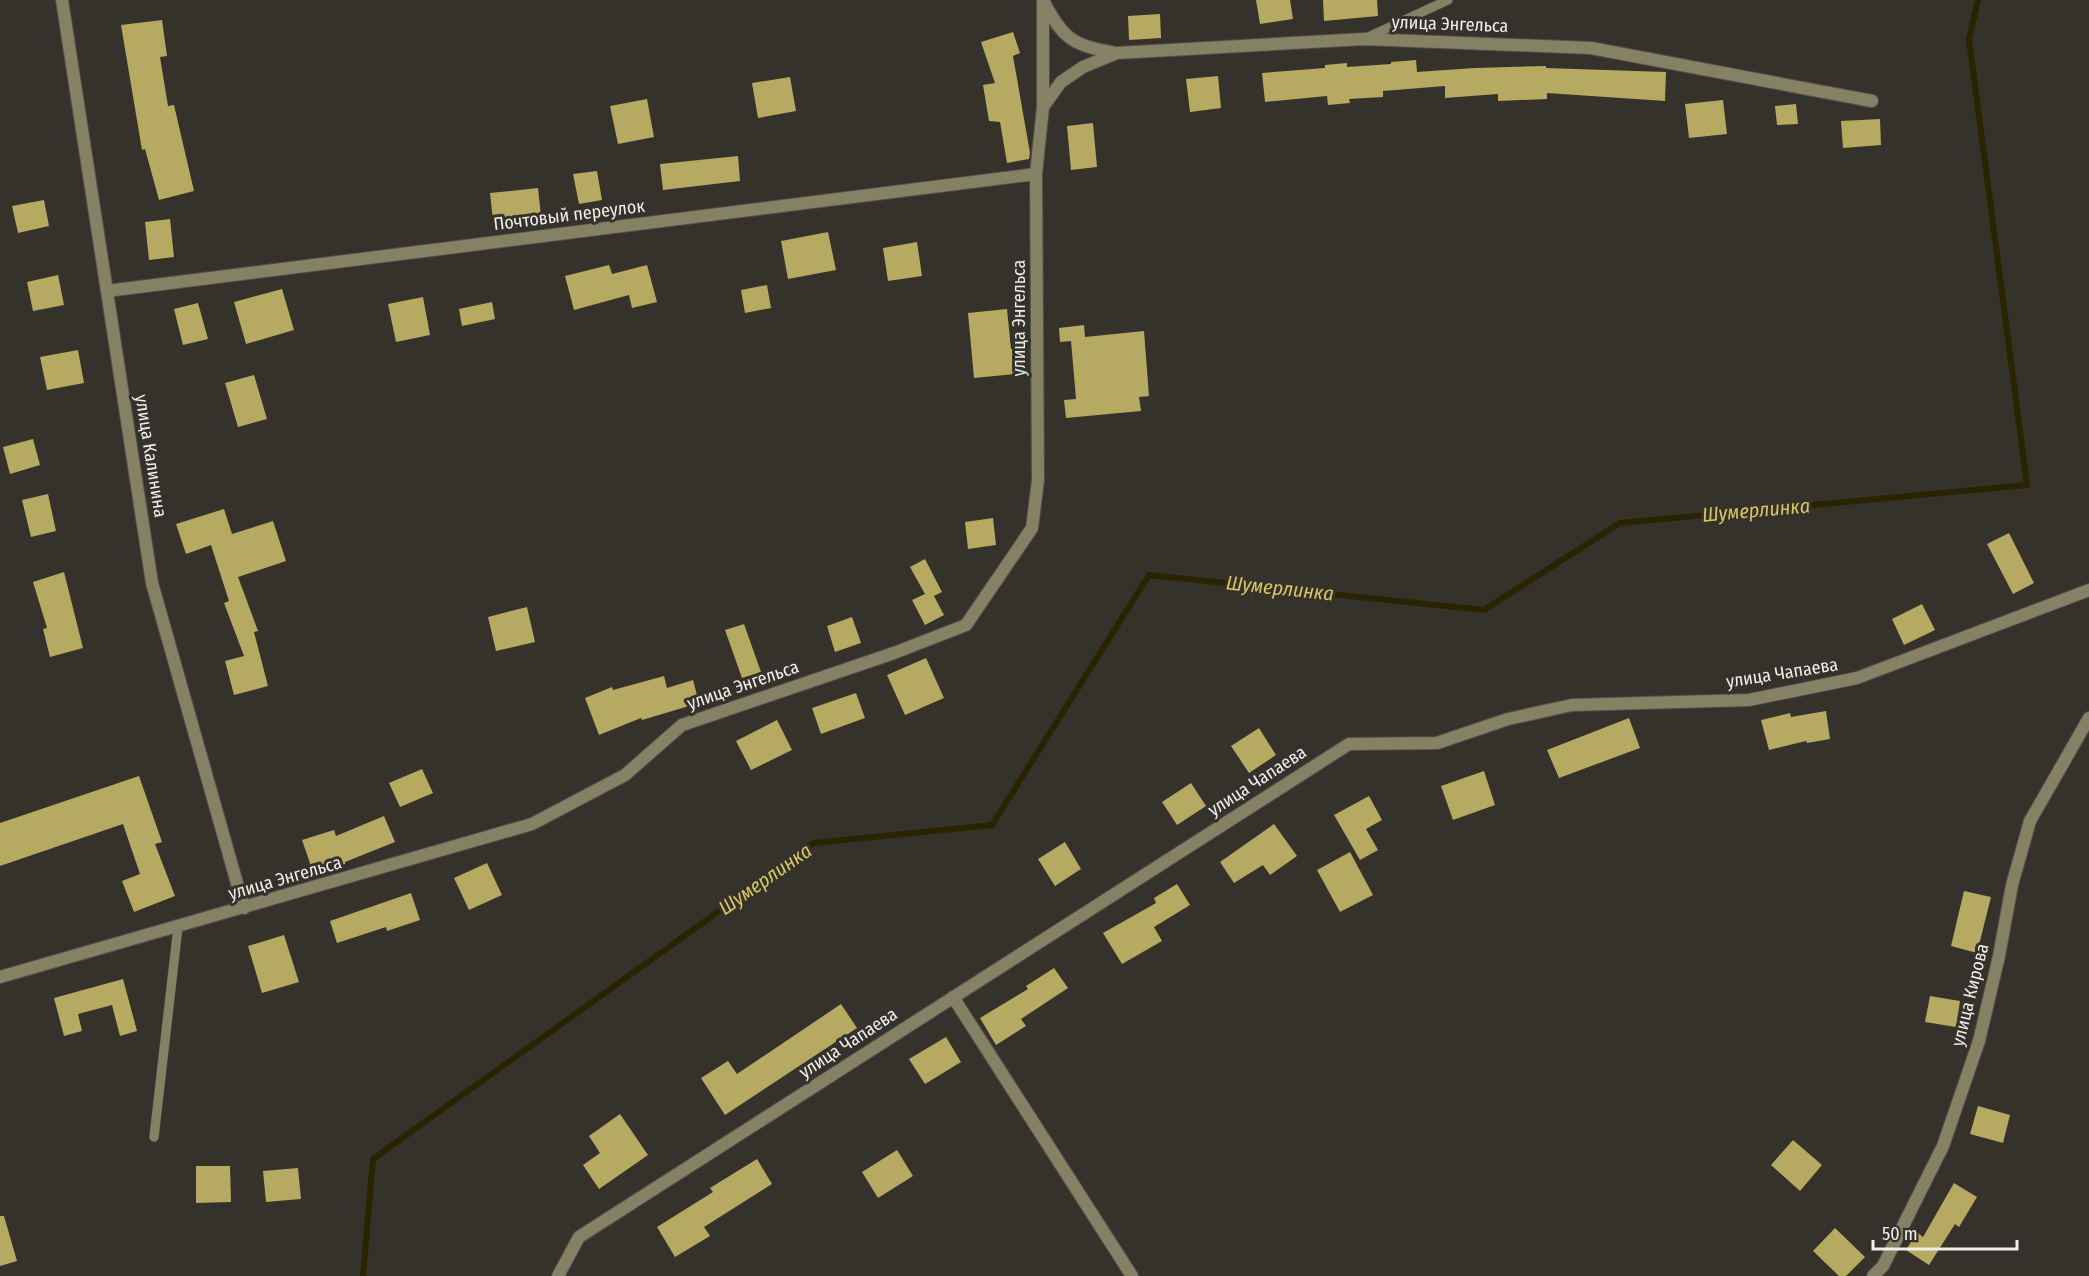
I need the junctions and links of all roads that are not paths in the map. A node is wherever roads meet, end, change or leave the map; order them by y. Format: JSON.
{"nodes":[{"id":1,"x":62,"y":0,"type":"edge"},
{"id":2,"x":1043,"y":0,"type":"edge"},
{"id":3,"x":1448,"y":0,"type":"edge"},
{"id":4,"x":1364,"y":39,"type":"junction"},
{"id":5,"x":1117,"y":53,"type":"junction"},
{"id":6,"x":1872,"y":101,"type":"dead end"},
{"id":7,"x":1042,"y":107,"type":"junction"},
{"id":8,"x":1036,"y":174,"type":"junction"},
{"id":9,"x":107,"y":291,"type":"junction"},
{"id":10,"x":2089,"y":590,"type":"edge"},
{"id":11,"x":2089,"y":718,"type":"edge"},
{"id":12,"x":244,"y":908,"type":"junction"},
{"id":13,"x":178,"y":927,"type":"junction"},
{"id":14,"x":0,"y":977,"type":"edge"},
{"id":15,"x":953,"y":997,"type":"junction"},
{"id":16,"x":154,"y":1137,"type":"dead end"},
{"id":17,"x":558,"y":1276,"type":"edge"},
{"id":18,"x":1132,"y":1276,"type":"edge"},
{"id":19,"x":1873,"y":1276,"type":"edge"}],
"edges":[{"from":1,"to":9,"type":"street","name":"улица Калинина"},
{"from":2,"to":5,"type":"street"},
{"from":2,"to":7,"type":"street","name":"улица Энгельса"},
{"from":3,"to":4,"type":"lane"},
{"from":4,"to":5,"type":"street","name":"улица Энгельса"},
{"from":4,"to":6,"type":"street","name":"улица Энгельса"},
{"from":5,"to":7,"type":"street","name":"улица Энгельса"},
{"from":7,"to":8,"type":"street","name":"улица Энгельса"},
{"from":8,"to":9,"type":"street","name":"Почтовый переулок"},
{"from":8,"to":12,"type":"street","name":"улица Энгельса"},
{"from":9,"to":12,"type":"street","name":"улица Калинина"},
{"from":10,"to":15,"type":"street","name":"улица Чапаева"},
{"from":11,"to":19,"type":"street","name":"улица Кирова"},
{"from":12,"to":13,"type":"street","name":"улица Энгельса"},
{"from":13,"to":14,"type":"street","name":"улица Энгельса"},
{"from":13,"to":16,"type":"lane"},
{"from":15,"to":17,"type":"street","name":"улица Чапаева"},
{"from":15,"to":18,"type":"street"}]}
